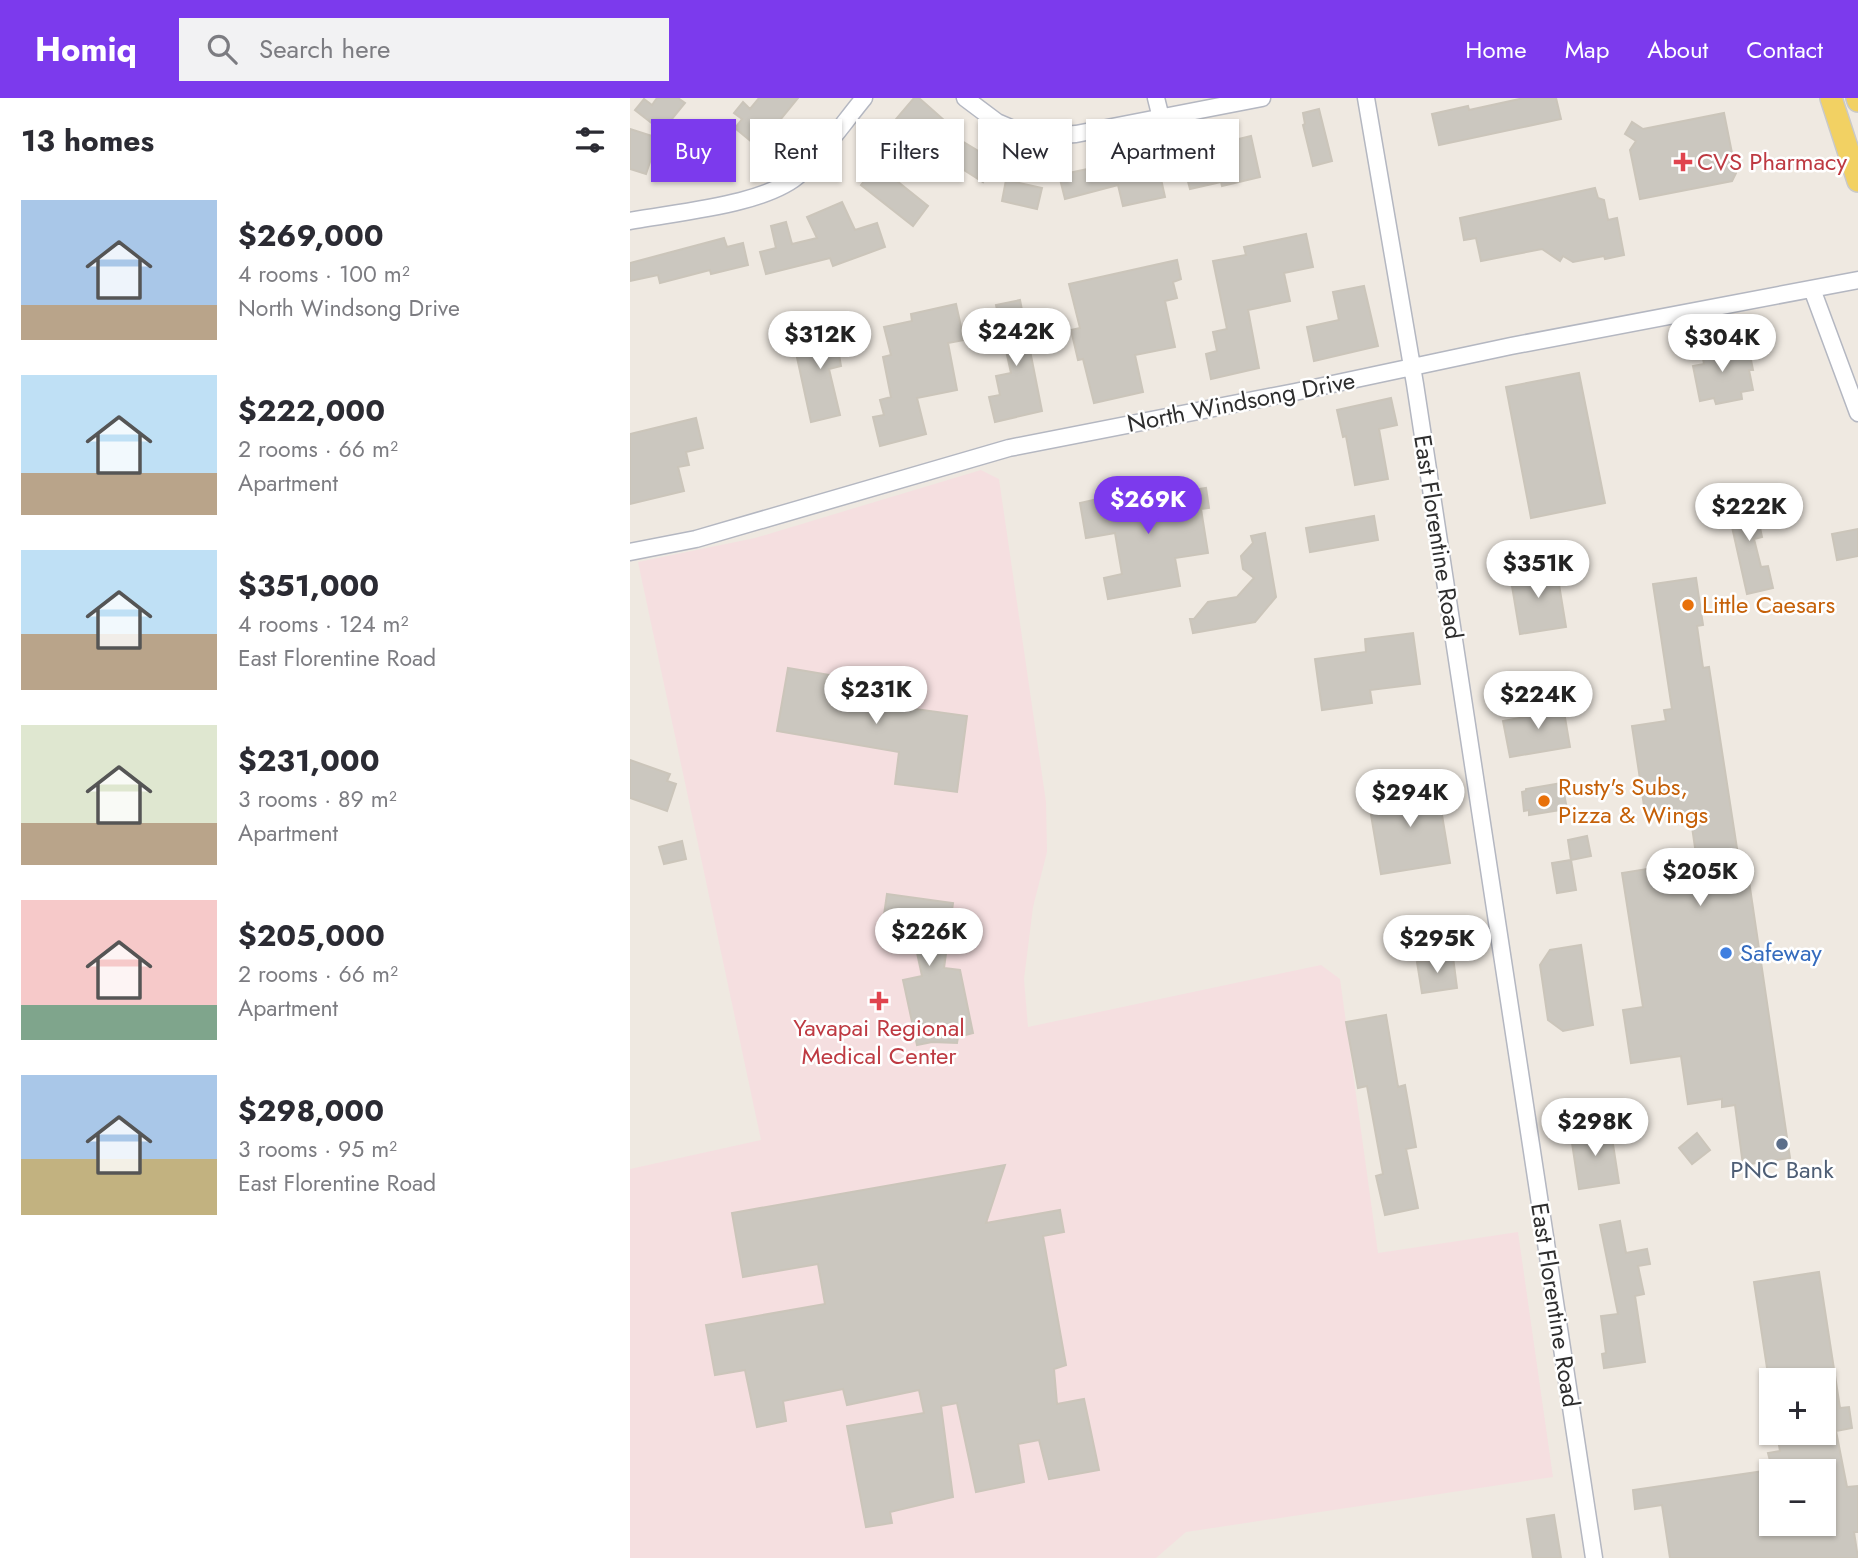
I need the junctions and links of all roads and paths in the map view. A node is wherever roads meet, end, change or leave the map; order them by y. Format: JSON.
{"nodes":[{"id":1,"x":864,"y":98,"type":"edge"},
{"id":2,"x":965,"y":98,"type":"edge"},
{"id":3,"x":1156,"y":98,"type":"edge"},
{"id":4,"x":1262,"y":98,"type":"edge"},
{"id":5,"x":1366,"y":98,"type":"edge"},
{"id":6,"x":1831,"y":98,"type":"edge"},
{"id":7,"x":1161,"y":118,"type":"junction"},
{"id":8,"x":1858,"y":181,"type":"edge"},
{"id":9,"x":630,"y":221,"type":"edge"},
{"id":10,"x":1858,"y":280,"type":"edge"},
{"id":11,"x":1812,"y":289,"type":"junction"},
{"id":12,"x":1412,"y":366,"type":"junction"},
{"id":13,"x":1858,"y":413,"type":"edge"},
{"id":14,"x":630,"y":552,"type":"edge"},
{"id":15,"x":1594,"y":1558,"type":"edge"}],
"edges":[{"from":1,"to":9,"type":"street"},
{"from":2,"to":7,"type":"street"},
{"from":3,"to":7,"type":"street"},
{"from":4,"to":7,"type":"street"},
{"from":5,"to":12,"type":"street","name":"East Florentine Road"},
{"from":6,"to":8,"type":"main road"},
{"from":10,"to":11,"type":"street","name":"North Windsong Drive"},
{"from":11,"to":12,"type":"street","name":"North Windsong Drive"},
{"from":11,"to":13,"type":"street"},
{"from":12,"to":14,"type":"street","name":"North Windsong Drive"},
{"from":12,"to":15,"type":"street","name":"East Florentine Road"}]}
